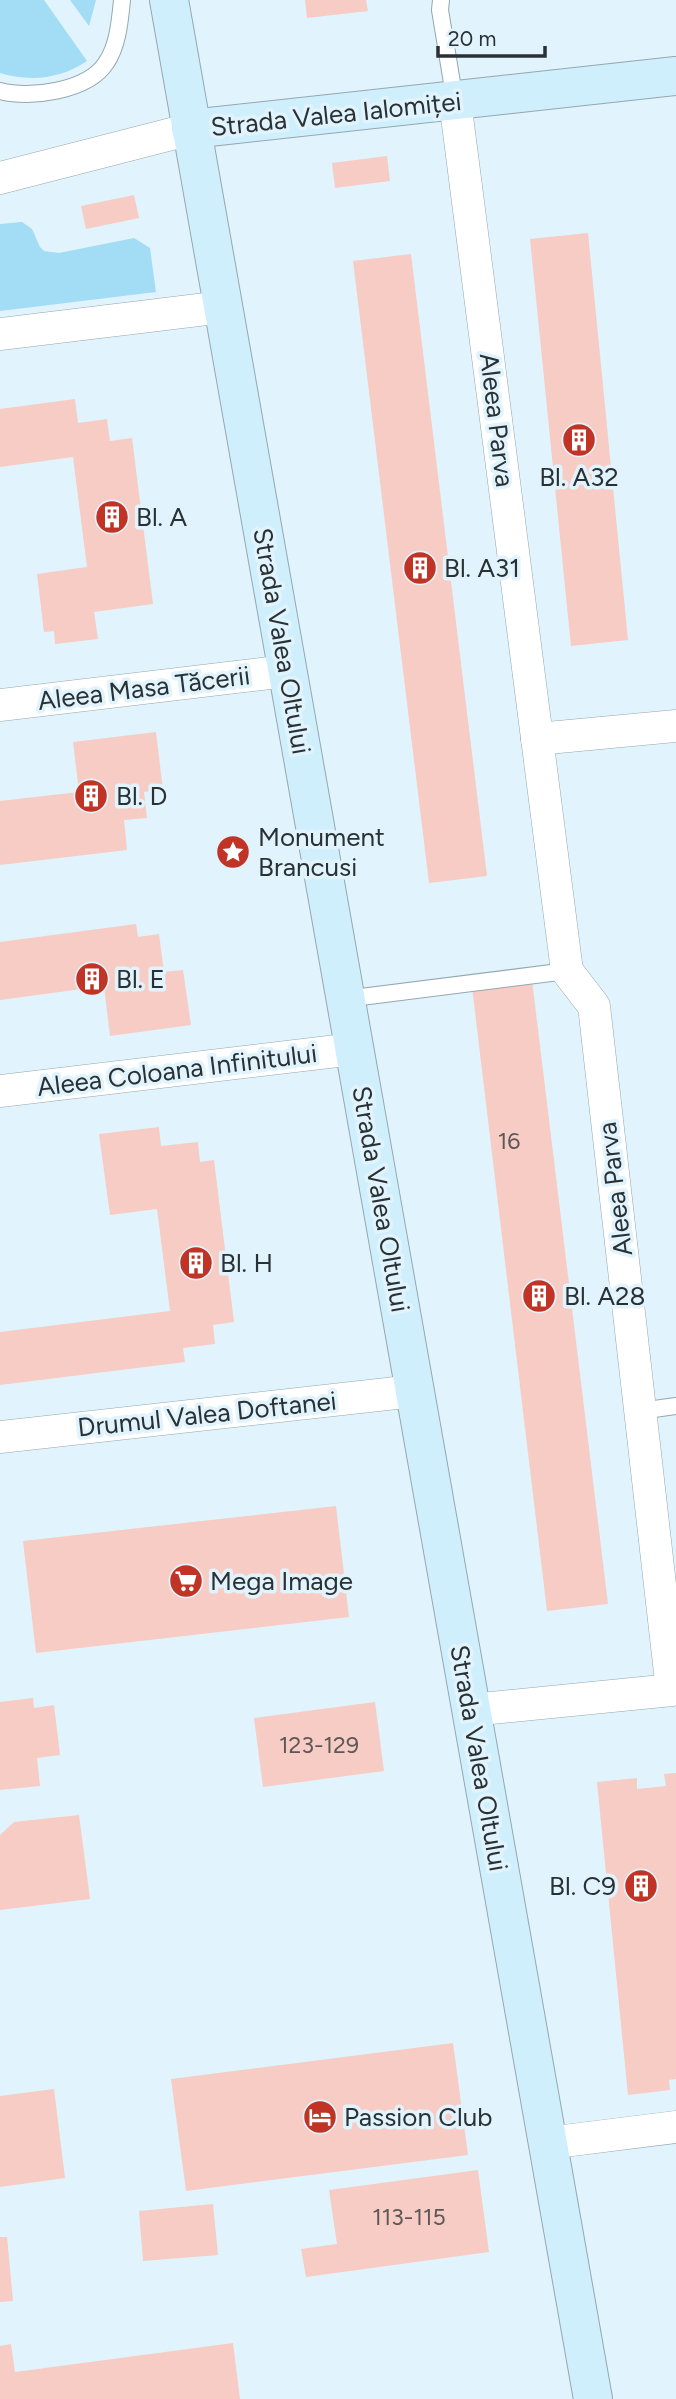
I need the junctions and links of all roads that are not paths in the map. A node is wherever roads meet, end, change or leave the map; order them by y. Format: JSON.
{"nodes":[{"id":1,"x":122,"y":0,"type":"edge"},
{"id":2,"x":169,"y":0,"type":"edge"},
{"id":3,"x":441,"y":0,"type":"edge"},
{"id":4,"x":676,"y":76,"type":"edge"},
{"id":5,"x":0,"y":90,"type":"edge"},
{"id":6,"x":455,"y":101,"type":"junction"},
{"id":7,"x":191,"y":129,"type":"junction"},
{"id":8,"x":0,"y":178,"type":"edge"},
{"id":9,"x":223,"y":307,"type":"junction"},
{"id":10,"x":0,"y":334,"type":"edge"},
{"id":11,"x":287,"y":671,"type":"junction"},
{"id":12,"x":0,"y":705,"type":"edge"},
{"id":13,"x":676,"y":726,"type":"edge"},
{"id":14,"x":537,"y":739,"type":"junction"},
{"id":15,"x":567,"y":971,"type":"junction"},
{"id":16,"x":345,"y":999,"type":"junction"},
{"id":17,"x":354,"y":1049,"type":"junction"},
{"id":18,"x":0,"y":1091,"type":"edge"},
{"id":19,"x":414,"y":1391,"type":"junction"},
{"id":20,"x":676,"y":1406,"type":"edge"},
{"id":21,"x":640,"y":1411,"type":"junction"},
{"id":22,"x":0,"y":1437,"type":"edge"},
{"id":23,"x":471,"y":1710,"type":"junction"},
{"id":24,"x":676,"y":2127,"type":"edge"},
{"id":25,"x":548,"y":2143,"type":"junction"},
{"id":26,"x":593,"y":2399,"type":"edge"}],
"edges":[{"from":1,"to":5,"type":"lane"},
{"from":2,"to":7,"type":"main road","name":"Strada Valea Oltului"},
{"from":3,"to":6,"type":"lane"},
{"from":4,"to":6,"type":"main road","name":"Strada Valea Ialomiței"},
{"from":6,"to":7,"type":"main road","name":"Strada Valea Ialomiței"},
{"from":6,"to":14,"type":"street","name":"Aleea Parva"},
{"from":7,"to":8,"type":"street","name":"Strada Valea Ialomiței"},
{"from":7,"to":9,"type":"main road","name":"Strada Valea Oltului"},
{"from":9,"to":10,"type":"street"},
{"from":9,"to":11,"type":"main road","name":"Strada Valea Oltului"},
{"from":11,"to":12,"type":"street","name":"Aleea Masa Tăcerii"},
{"from":11,"to":16,"type":"main road","name":"Strada Valea Oltului"},
{"from":13,"to":14,"type":"street"},
{"from":14,"to":15,"type":"street","name":"Aleea Parva"},
{"from":15,"to":16,"type":"lane"},
{"from":15,"to":21,"type":"street","name":"Aleea Parva"},
{"from":16,"to":17,"type":"main road","name":"Strada Valea Oltului"},
{"from":17,"to":18,"type":"street","name":"Aleea Coloana Infinitului"},
{"from":17,"to":19,"type":"main road","name":"Strada Valea Oltului"},
{"from":19,"to":22,"type":"street","name":"Drumul Valea Doftanei"},
{"from":19,"to":23,"type":"main road","name":"Strada Valea Oltului"},
{"from":20,"to":21,"type":"lane"},
{"from":21,"to":23,"type":"street","name":"Aleea Parva"},
{"from":23,"to":25,"type":"main road","name":"Strada Valea Oltului"},
{"from":24,"to":25,"type":"street"},
{"from":25,"to":26,"type":"main road","name":"Strada Valea Oltului"}]}
